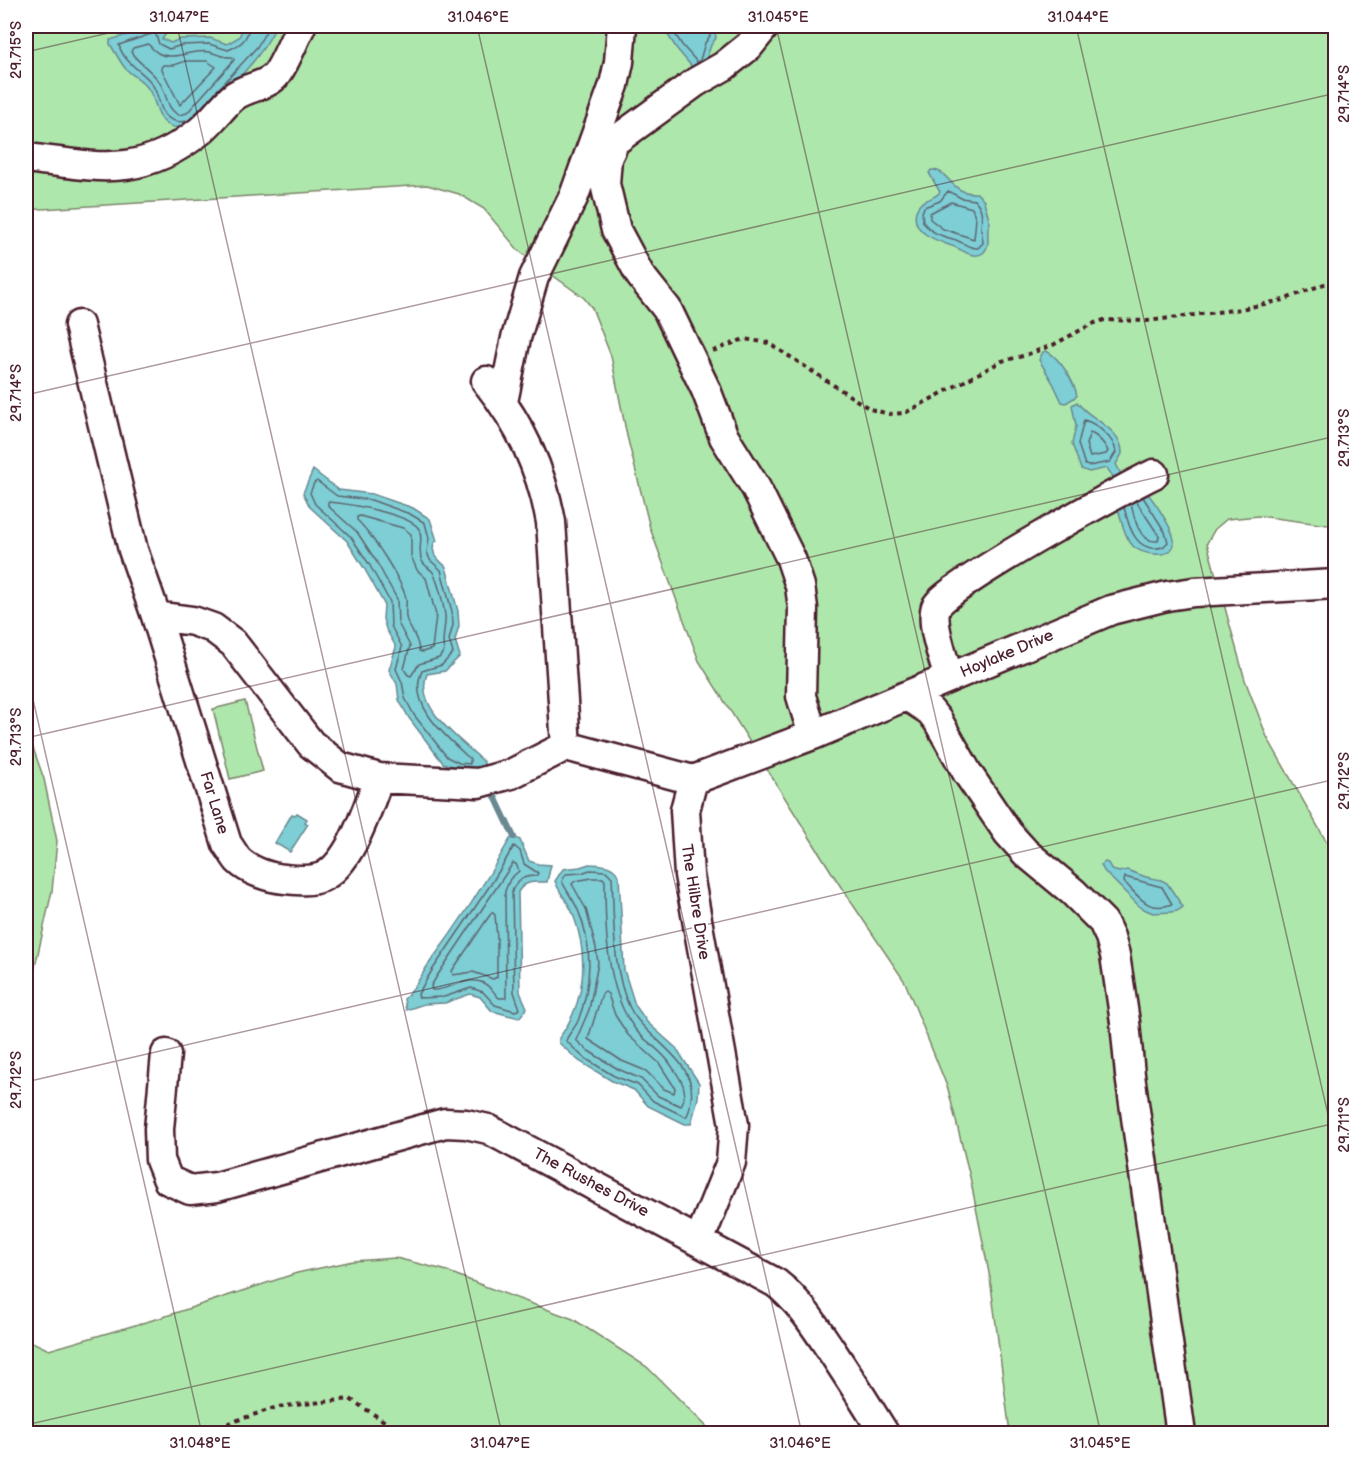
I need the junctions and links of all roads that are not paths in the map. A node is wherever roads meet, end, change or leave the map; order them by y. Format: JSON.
{"nodes":[{"id":1,"x":301,"y":26,"type":"edge"},
{"id":2,"x":622,"y":26,"type":"edge"},
{"id":3,"x":765,"y":26,"type":"edge"},
{"id":4,"x":26,"y":158,"type":"edge"},
{"id":5,"x":79,"y":325,"type":"dead end"},
{"id":6,"x":1147,"y":477,"type":"dead end"},
{"id":7,"x":1335,"y":584,"type":"edge"},
{"id":8,"x":156,"y":616,"type":"junction"},
{"id":9,"x":949,"y":678,"type":"junction"},
{"id":10,"x":907,"y":696,"type":"junction"},
{"id":11,"x":813,"y":735,"type":"junction"},
{"id":12,"x":566,"y":746,"type":"junction"},
{"id":13,"x":379,"y":778,"type":"junction"},
{"id":14,"x":693,"y":780,"type":"junction"},
{"id":15,"x":166,"y":1054,"type":"dead end"},
{"id":16,"x":699,"y":1241,"type":"junction"},
{"id":17,"x":884,"y":1433,"type":"edge"},
{"id":18,"x":1181,"y":1434,"type":"edge"}],
"edges":[{"from":1,"to":4,"type":"street"},
{"from":2,"to":12,"type":"street"},
{"from":3,"to":11,"type":"street"},
{"from":5,"to":8,"type":"street","name":"Far Lane"},
{"from":6,"to":9,"type":"street"},
{"from":7,"to":9,"type":"street","name":"Hoylake Drive"},
{"from":8,"to":13,"type":"street"},
{"from":8,"to":13,"type":"street","name":"Far Lane"},
{"from":9,"to":10,"type":"street","name":"Hoylake Drive"},
{"from":10,"to":11,"type":"street","name":"Hoylake Drive"},
{"from":10,"to":18,"type":"street"},
{"from":11,"to":14,"type":"street","name":"Hoylake Drive"},
{"from":12,"to":13,"type":"street"},
{"from":12,"to":14,"type":"street"},
{"from":14,"to":16,"type":"street","name":"The Hilbre Drive"},
{"from":15,"to":16,"type":"street","name":"The Rushes Drive"},
{"from":16,"to":17,"type":"street","name":"The Rushes Drive"}]}
